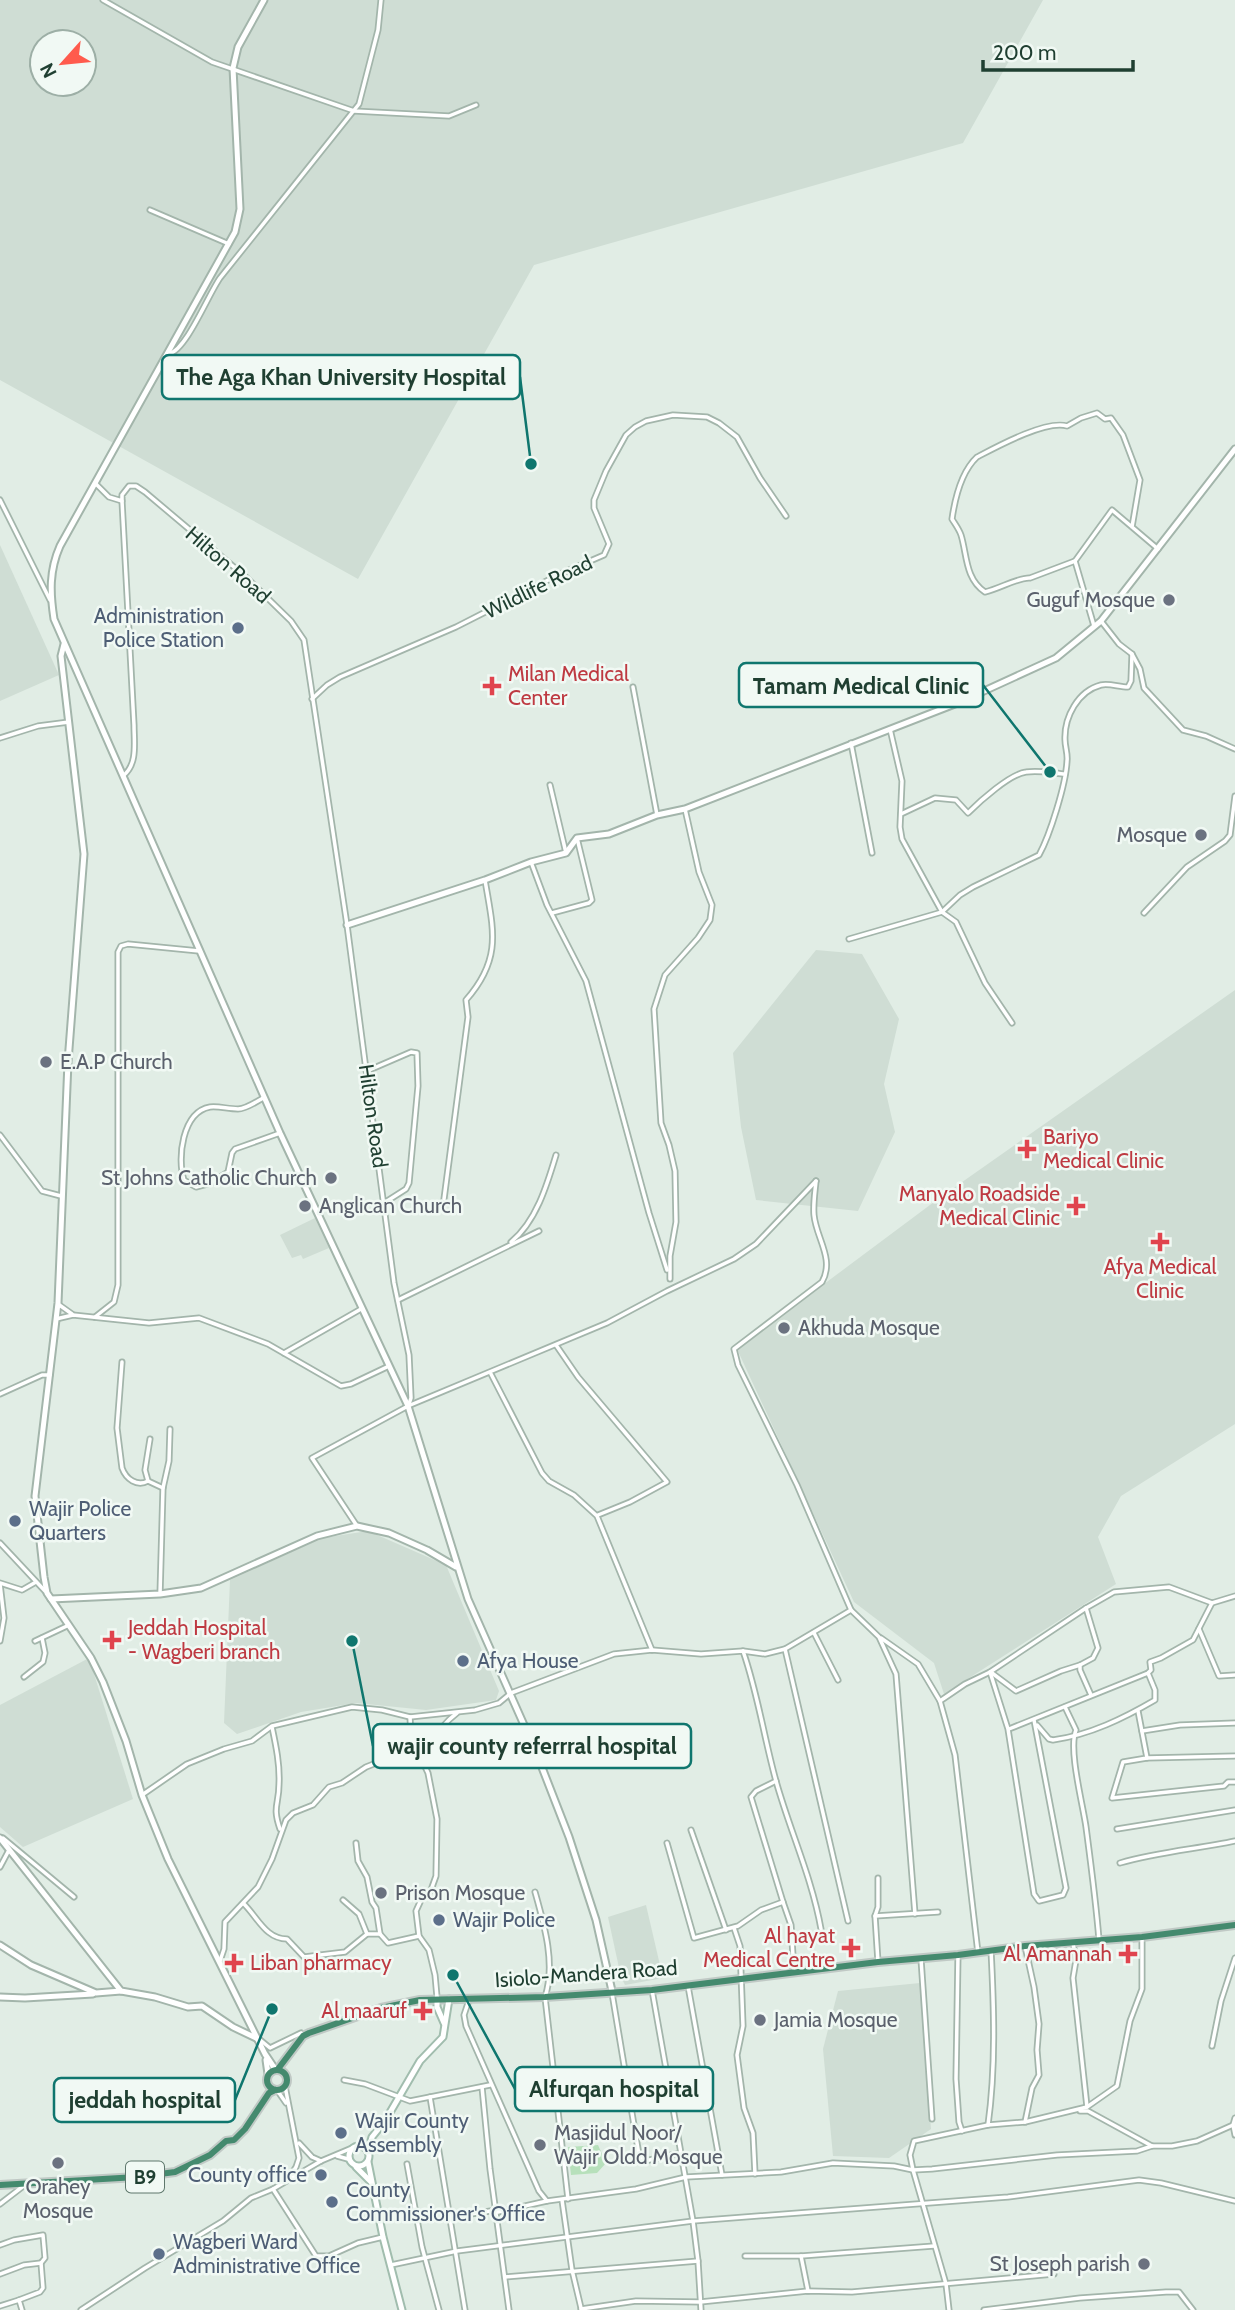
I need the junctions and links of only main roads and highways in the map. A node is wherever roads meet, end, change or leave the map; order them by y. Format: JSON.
{"nodes":[{"id":1,"x":1235,"y":1925,"type":"edge"},
{"id":2,"x":289,"y":2056,"type":"junction"},
{"id":3,"x":276,"y":2069,"type":"junction"},
{"id":4,"x":286,"y":2077,"type":"junction"},
{"id":5,"x":267,"y":2082,"type":"junction"},
{"id":6,"x":276,"y":2090,"type":"junction"},
{"id":7,"x":261,"y":2104,"type":"junction"},
{"id":8,"x":0,"y":2185,"type":"edge"}],
"edges":[{"from":1,"to":2,"type":"highway","name":"Isiolo-Mandera Road"},
{"from":2,"to":3,"type":"highway"},
{"from":2,"to":4,"type":"highway"},
{"from":3,"to":4,"type":"highway"},
{"from":3,"to":5,"type":"highway","number":"B9"},
{"from":4,"to":6,"type":"highway","number":"B9"},
{"from":5,"to":6,"type":"highway"},
{"from":5,"to":7,"type":"highway","number":"B9"},
{"from":6,"to":7,"type":"highway","number":"B9"},
{"from":7,"to":8,"type":"highway","number":"B9"}]}
